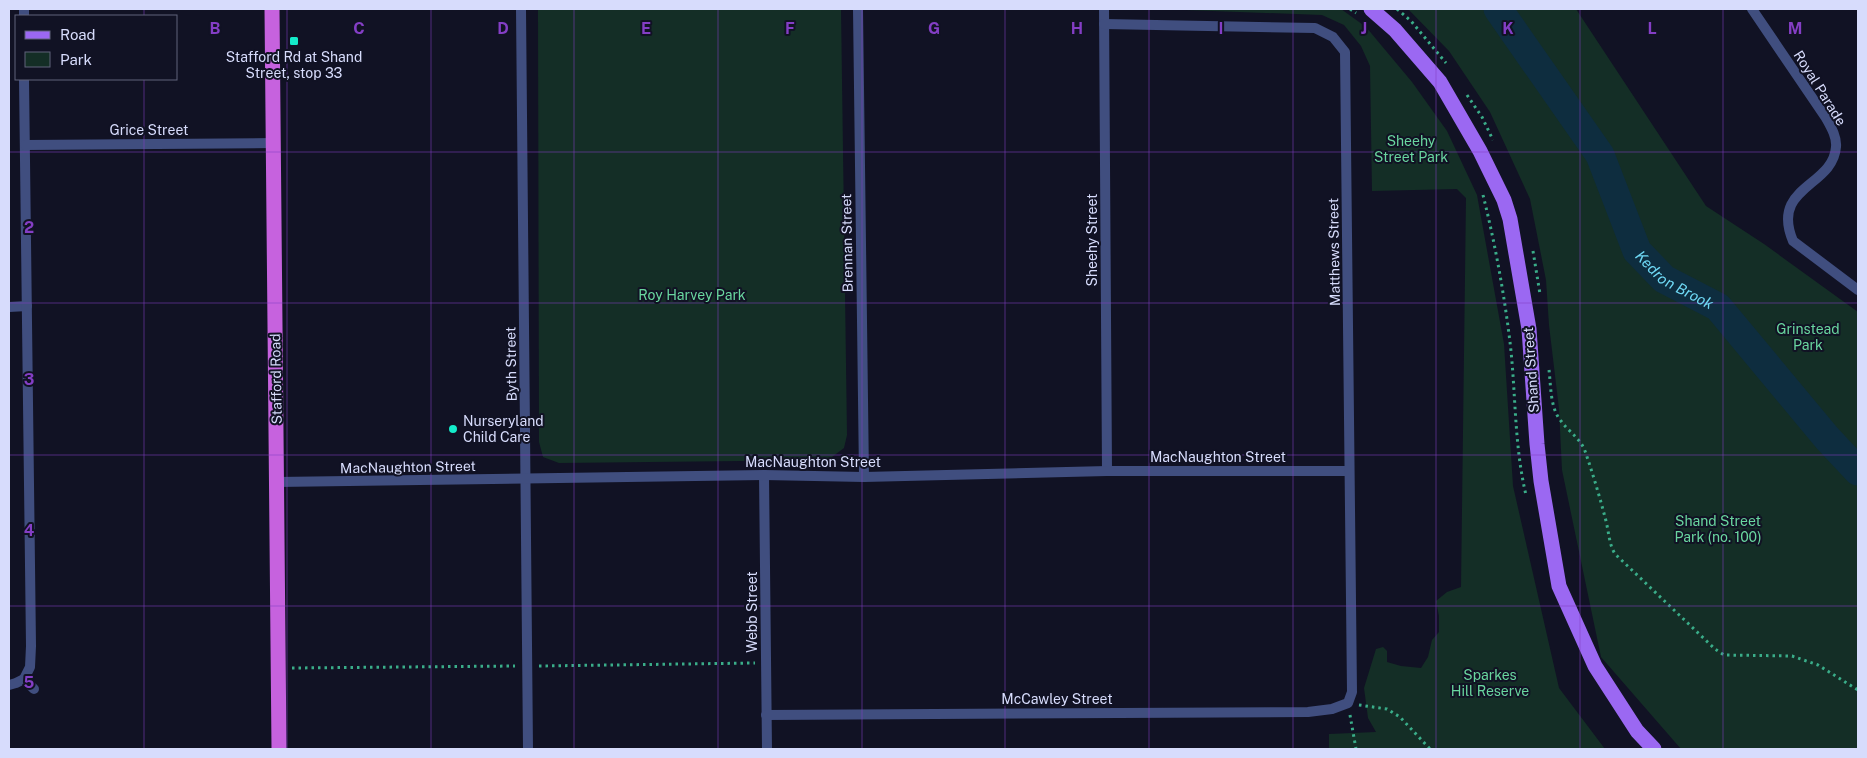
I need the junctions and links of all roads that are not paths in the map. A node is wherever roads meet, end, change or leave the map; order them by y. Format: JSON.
{"nodes":[{"id":1,"x":272,"y":9,"type":"edge"},
{"id":2,"x":521,"y":9,"type":"edge"},
{"id":3,"x":858,"y":9,"type":"edge"},
{"id":4,"x":1104,"y":9,"type":"edge"},
{"id":5,"x":1757,"y":11,"type":"edge"},
{"id":6,"x":1367,"y":14,"type":"edge"},
{"id":7,"x":1104,"y":24,"type":"junction"},
{"id":8,"x":24,"y":80,"type":"edge"},
{"id":9,"x":274,"y":143,"type":"junction"},
{"id":10,"x":25,"y":145,"type":"junction"},
{"id":11,"x":1858,"y":290,"type":"edge"},
{"id":12,"x":9,"y":306,"type":"edge"},
{"id":13,"x":27,"y":306,"type":"junction"},
{"id":14,"x":1107,"y":471,"type":"junction"},
{"id":15,"x":1349,"y":471,"type":"junction"},
{"id":16,"x":764,"y":475,"type":"junction"},
{"id":17,"x":864,"y":477,"type":"junction"},
{"id":18,"x":526,"y":480,"type":"junction"},
{"id":19,"x":277,"y":482,"type":"junction"},
{"id":20,"x":24,"y":679,"type":"junction"},
{"id":21,"x":9,"y":685,"type":"edge"},
{"id":22,"x":34,"y":689,"type":"dead end"},
{"id":23,"x":1348,"y":703,"type":"joint"},
{"id":24,"x":766,"y":715,"type":"junction"},
{"id":25,"x":279,"y":749,"type":"edge"},
{"id":26,"x":528,"y":749,"type":"edge"},
{"id":27,"x":766,"y":749,"type":"edge"},
{"id":28,"x":1654,"y":749,"type":"edge"}],
"edges":[{"from":1,"to":9,"type":"highway","name":"Stafford Road"},
{"from":2,"to":18,"type":"street","name":"Byth Street"},
{"from":3,"to":17,"type":"street","name":"Brennan Street"},
{"from":4,"to":7,"type":"street","name":"Sheehy Street"},
{"from":5,"to":11,"type":"street","name":"Royal Parade"},
{"from":6,"to":28,"type":"main road","name":"Shand Street"},
{"from":7,"to":14,"type":"street","name":"Sheehy Street"},
{"from":7,"to":15,"type":"street","name":"Matthews Street"},
{"from":8,"to":10,"type":"street"},
{"from":9,"to":10,"type":"street","name":"Grice Street"},
{"from":9,"to":19,"type":"highway","name":"Stafford Road"},
{"from":10,"to":13,"type":"street"},
{"from":12,"to":13,"type":"street"},
{"from":13,"to":20,"type":"street"},
{"from":14,"to":15,"type":"street","name":"MacNaughton Street"},
{"from":14,"to":17,"type":"street","name":"MacNaughton Street"},
{"from":15,"to":23,"type":"street","name":"Matthews Street"},
{"from":16,"to":17,"type":"street","name":"MacNaughton Street"},
{"from":16,"to":18,"type":"street","name":"MacNaughton Street"},
{"from":16,"to":24,"type":"street","name":"Webb Street"},
{"from":18,"to":19,"type":"street","name":"MacNaughton Street"},
{"from":18,"to":26,"type":"street","name":"Byth Street"},
{"from":19,"to":25,"type":"highway","name":"Stafford Road"},
{"from":20,"to":21,"type":"street"},
{"from":20,"to":22,"type":"street"},
{"from":23,"to":24,"type":"street","name":"McCawley Street"},
{"from":24,"to":27,"type":"street","name":"Webb Street"}]}
